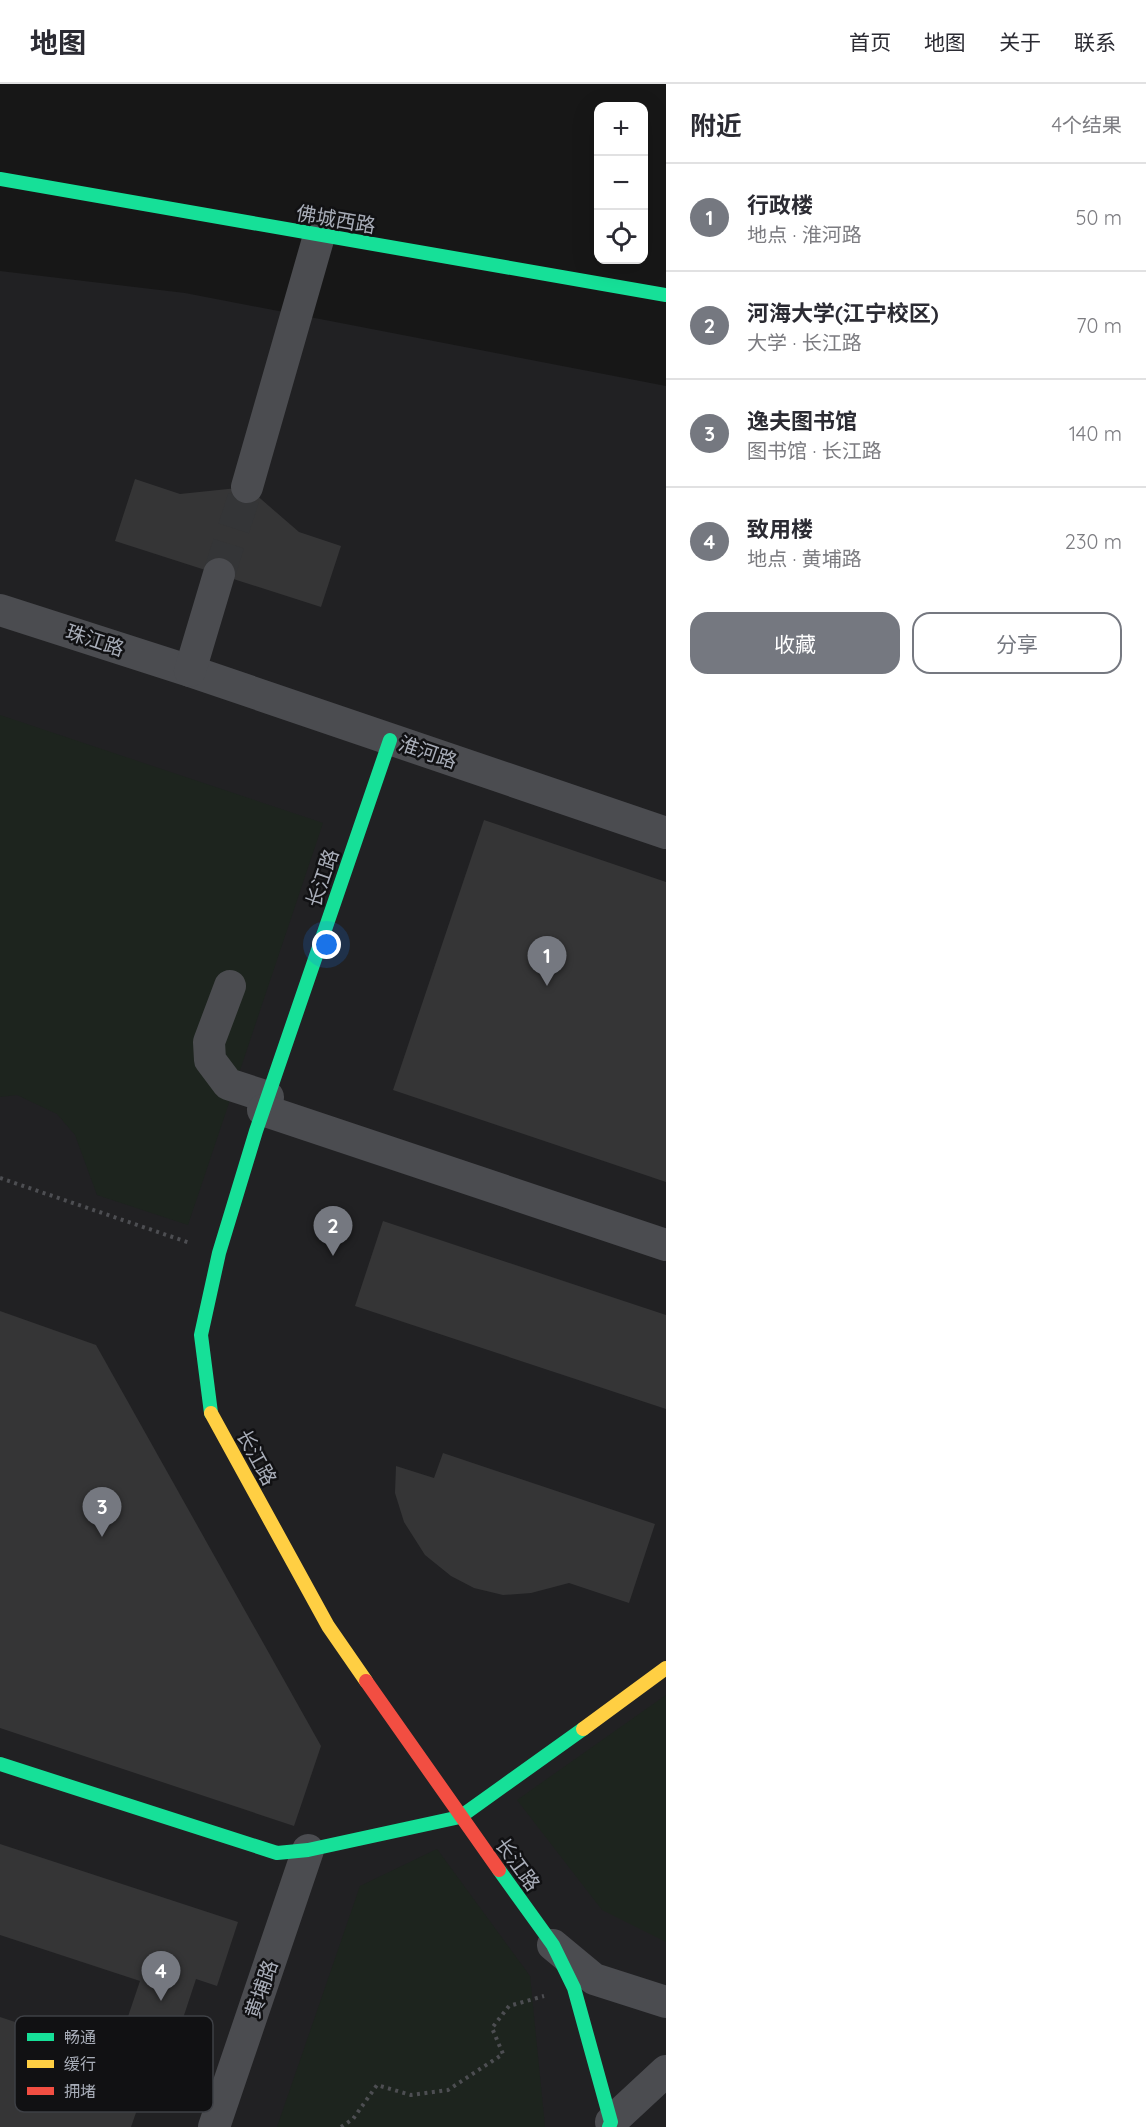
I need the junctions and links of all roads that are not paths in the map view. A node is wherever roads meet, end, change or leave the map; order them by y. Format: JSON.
{"nodes":[{"id":1,"x":0,"y":178,"type":"edge"},
{"id":2,"x":319,"y":236,"type":"junction"},
{"id":3,"x":666,"y":295,"type":"edge"},
{"id":4,"x":247,"y":487,"type":"tunnel mouth"},
{"id":5,"x":219,"y":574,"type":"tunnel mouth"},
{"id":6,"x":0,"y":610,"type":"edge"},
{"id":7,"x":190,"y":671,"type":"junction"},
{"id":8,"x":390,"y":740,"type":"junction"},
{"id":9,"x":666,"y":833,"type":"edge"},
{"id":10,"x":230,"y":986,"type":"dead end"},
{"id":11,"x":266,"y":1104,"type":"junction"},
{"id":12,"x":666,"y":1245,"type":"edge"},
{"id":13,"x":666,"y":1668,"type":"edge"},
{"id":14,"x":0,"y":1764,"type":"edge"},
{"id":15,"x":460,"y":1817,"type":"junction"},
{"id":16,"x":309,"y":1850,"type":"junction"},
{"id":17,"x":553,"y":1945,"type":"junction"},
{"id":18,"x":666,"y":2002,"type":"edge"},
{"id":19,"x":666,"y":2072,"type":"edge"},
{"id":20,"x":610,"y":2124,"type":"edge"},
{"id":21,"x":214,"y":2127,"type":"edge"}],
"edges":[{"from":1,"to":2,"type":"street","name":"佛城西路"},
{"from":2,"to":3,"type":"street","name":"佛城西路"},
{"from":2,"to":4,"type":"street"},
{"from":5,"to":7,"type":"street"},
{"from":6,"to":7,"type":"street","name":"珠江路"},
{"from":7,"to":8,"type":"street","name":"淮河路"},
{"from":8,"to":9,"type":"street","name":"淮河路"},
{"from":8,"to":11,"type":"street","name":"长江路"},
{"from":10,"to":11,"type":"street"},
{"from":11,"to":12,"type":"street"},
{"from":11,"to":15,"type":"street","name":"长江路"},
{"from":13,"to":15,"type":"street"},
{"from":14,"to":16,"type":"street"},
{"from":15,"to":16,"type":"street"},
{"from":15,"to":17,"type":"street","name":"长江路"},
{"from":16,"to":21,"type":"street","name":"黄埔路"},
{"from":17,"to":18,"type":"street"},
{"from":17,"to":20,"type":"street","name":"长江路"},
{"from":19,"to":20,"type":"street"}]}
